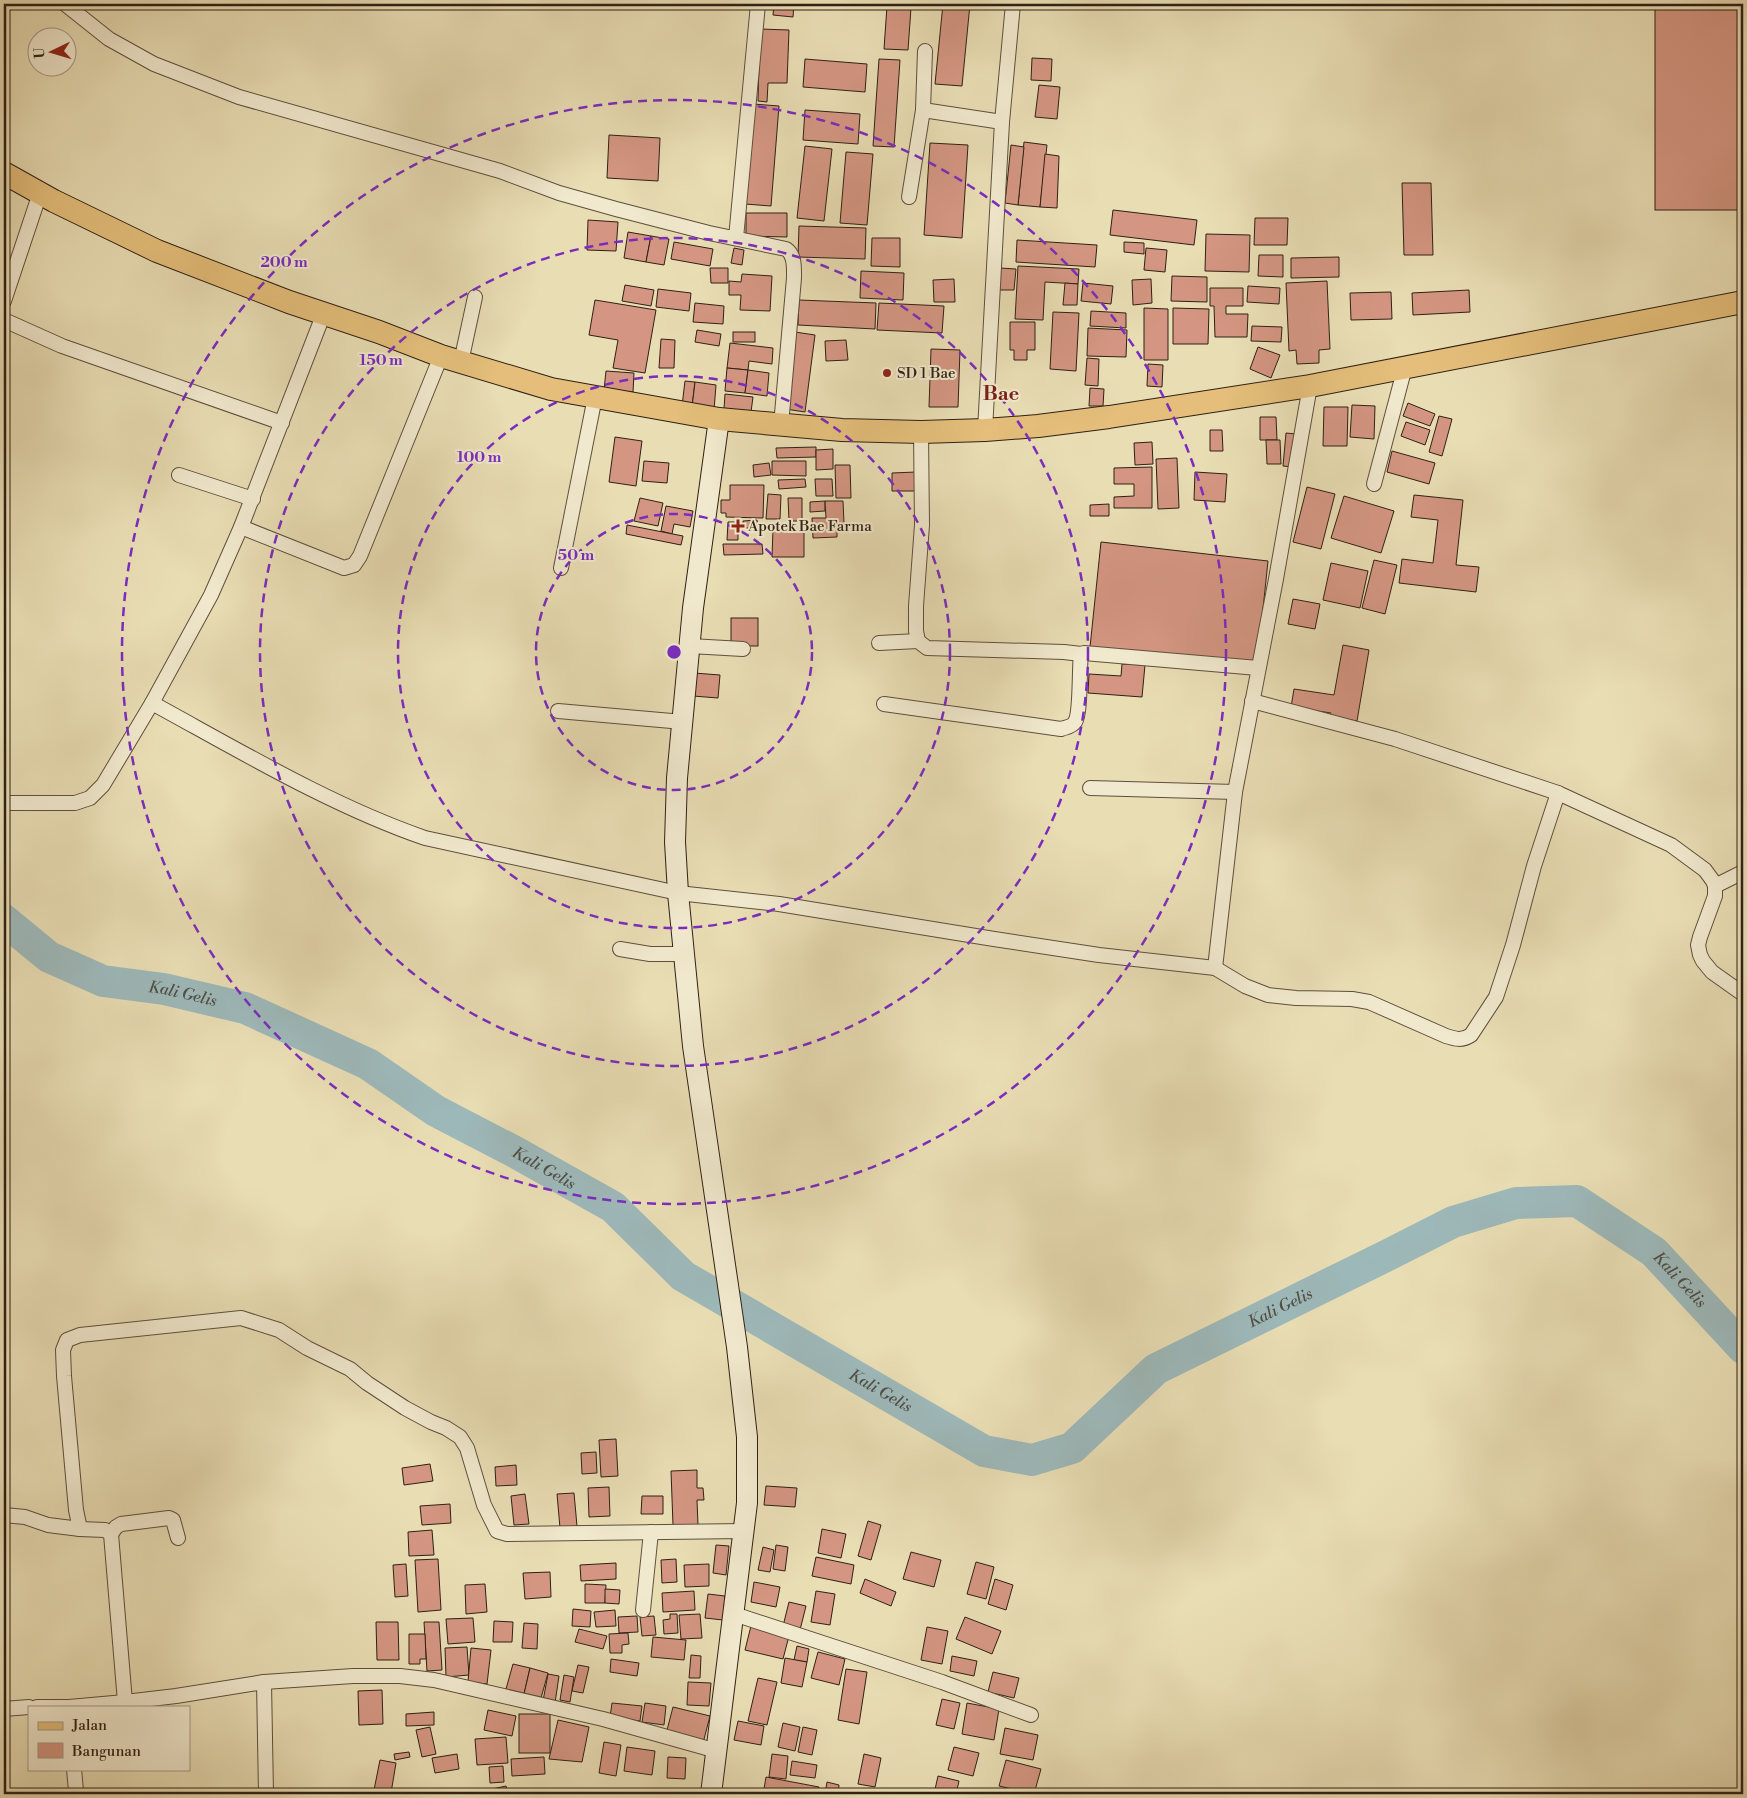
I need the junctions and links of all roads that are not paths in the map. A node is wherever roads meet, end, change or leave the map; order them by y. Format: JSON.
{"nodes":[{"id":1,"x":65,"y":4,"type":"edge"},
{"id":2,"x":758,"y":4,"type":"edge"},
{"id":3,"x":1013,"y":4,"type":"edge"},
{"id":4,"x":925,"y":51,"type":"dead end"},
{"id":5,"x":923,"y":110,"type":"junction"},
{"id":6,"x":1002,"y":122,"type":"junction"},
{"id":7,"x":4,"y":173,"type":"edge"},
{"id":8,"x":40,"y":193,"type":"junction"},
{"id":9,"x":908,"y":197,"type":"dead end"},
{"id":10,"x":736,"y":238,"type":"junction"},
{"id":11,"x":475,"y":297,"type":"dead end"},
{"id":12,"x":4,"y":301,"type":"edge"},
{"id":13,"x":1743,"y":302,"type":"edge"},
{"id":14,"x":324,"y":314,"type":"junction"},
{"id":15,"x":4,"y":320,"type":"edge"},
{"id":16,"x":451,"y":359,"type":"junction"},
{"id":17,"x":1405,"y":367,"type":"junction"},
{"id":18,"x":1310,"y":386,"type":"junction"},
{"id":19,"x":596,"y":397,"type":"junction"},
{"id":20,"x":719,"y":419,"type":"junction"},
{"id":21,"x":282,"y":423,"type":"junction"},
{"id":22,"x":781,"y":425,"type":"junction"},
{"id":23,"x":985,"y":430,"type":"junction"},
{"id":24,"x":920,"y":432,"type":"junction"},
{"id":25,"x":179,"y":475,"type":"dead end"},
{"id":26,"x":1374,"y":484,"type":"dead end"},
{"id":27,"x":253,"y":498,"type":"junction"},
{"id":28,"x":241,"y":527,"type":"junction"},
{"id":29,"x":560,"y":568,"type":"dead end"},
{"id":30,"x":918,"y":641,"type":"junction"},
{"id":31,"x":879,"y":643,"type":"dead end"},
{"id":32,"x":690,"y":646,"type":"junction"},
{"id":33,"x":743,"y":649,"type":"dead end"},
{"id":34,"x":1081,"y":654,"type":"junction"},
{"id":35,"x":1258,"y":668,"type":"junction"},
{"id":36,"x":1252,"y":702,"type":"junction"},
{"id":37,"x":152,"y":703,"type":"junction"},
{"id":38,"x":884,"y":704,"type":"dead end"},
{"id":39,"x":558,"y":711,"type":"dead end"},
{"id":40,"x":683,"y":722,"type":"junction"},
{"id":41,"x":1090,"y":788,"type":"dead end"},
{"id":42,"x":1235,"y":792,"type":"junction"},
{"id":43,"x":1558,"y":793,"type":"junction"},
{"id":44,"x":4,"y":803,"type":"edge"},
{"id":45,"x":1743,"y":872,"type":"edge"},
{"id":46,"x":1715,"y":886,"type":"junction"},
{"id":47,"x":678,"y":892,"type":"junction"},
{"id":48,"x":620,"y":949,"type":"dead end"},
{"id":49,"x":684,"y":954,"type":"junction"},
{"id":50,"x":1215,"y":968,"type":"junction"},
{"id":51,"x":1743,"y":994,"type":"edge"},
{"id":52,"x":4,"y":1515,"type":"edge"},
{"id":53,"x":80,"y":1529,"type":"junction"},
{"id":54,"x":744,"y":1531,"type":"junction"},
{"id":55,"x":651,"y":1532,"type":"junction"},
{"id":56,"x":111,"y":1534,"type":"junction"},
{"id":57,"x":178,"y":1538,"type":"dead end"},
{"id":58,"x":643,"y":1610,"type":"dead end"},
{"id":59,"x":734,"y":1614,"type":"junction"},
{"id":60,"x":264,"y":1682,"type":"junction"},
{"id":61,"x":125,"y":1702,"type":"junction"},
{"id":62,"x":80,"y":1706,"type":"edge"},
{"id":63,"x":28,"y":1707,"type":"edge"},
{"id":64,"x":4,"y":1709,"type":"edge"},
{"id":65,"x":1031,"y":1715,"type":"dead end"},
{"id":66,"x":717,"y":1751,"type":"junction"},
{"id":67,"x":74,"y":1770,"type":"edge"},
{"id":68,"x":76,"y":1791,"type":"dead end"},
{"id":69,"x":266,"y":1794,"type":"edge"},
{"id":70,"x":711,"y":1794,"type":"edge"}],
"edges":[{"from":1,"to":10,"type":"street"},
{"from":2,"to":10,"type":"street"},
{"from":3,"to":6,"type":"street"},
{"from":4,"to":5,"type":"street"},
{"from":5,"to":6,"type":"street"},
{"from":5,"to":9,"type":"street"},
{"from":6,"to":23,"type":"street"},
{"from":7,"to":8,"type":"main road"},
{"from":8,"to":12,"type":"street"},
{"from":8,"to":14,"type":"main road"},
{"from":10,"to":22,"type":"street"},
{"from":11,"to":16,"type":"street"},
{"from":13,"to":17,"type":"main road"},
{"from":14,"to":16,"type":"main road"},
{"from":14,"to":21,"type":"street"},
{"from":15,"to":21,"type":"street"},
{"from":16,"to":19,"type":"main road"},
{"from":16,"to":28,"type":"street"},
{"from":17,"to":18,"type":"main road"},
{"from":17,"to":26,"type":"street"},
{"from":18,"to":23,"type":"main road"},
{"from":18,"to":35,"type":"street"},
{"from":19,"to":20,"type":"main road"},
{"from":19,"to":29,"type":"street"},
{"from":20,"to":22,"type":"main road"},
{"from":20,"to":32,"type":"street"},
{"from":21,"to":27,"type":"street"},
{"from":22,"to":24,"type":"main road"},
{"from":23,"to":24,"type":"main road"},
{"from":24,"to":30,"type":"street"},
{"from":25,"to":27,"type":"street"},
{"from":27,"to":28,"type":"street"},
{"from":28,"to":37,"type":"street"},
{"from":30,"to":31,"type":"street"},
{"from":30,"to":34,"type":"street"},
{"from":32,"to":33,"type":"street"},
{"from":32,"to":40,"type":"street"},
{"from":34,"to":35,"type":"street"},
{"from":34,"to":38,"type":"street"},
{"from":35,"to":36,"type":"street"},
{"from":36,"to":42,"type":"street"},
{"from":36,"to":43,"type":"street"},
{"from":37,"to":44,"type":"street"},
{"from":37,"to":47,"type":"street"},
{"from":39,"to":40,"type":"street"},
{"from":40,"to":47,"type":"street"},
{"from":41,"to":42,"type":"street"},
{"from":42,"to":50,"type":"street"},
{"from":43,"to":46,"type":"street"},
{"from":43,"to":50,"type":"street"},
{"from":45,"to":46,"type":"street"},
{"from":46,"to":51,"type":"street"},
{"from":47,"to":49,"type":"street"},
{"from":47,"to":50,"type":"street"},
{"from":48,"to":49,"type":"street"},
{"from":49,"to":54,"type":"street"},
{"from":52,"to":53,"type":"street"},
{"from":53,"to":55,"type":"street"},
{"from":53,"to":56,"type":"street"},
{"from":54,"to":55,"type":"street"},
{"from":54,"to":59,"type":"street"},
{"from":55,"to":58,"type":"street"},
{"from":56,"to":57,"type":"street"},
{"from":56,"to":61,"type":"street"},
{"from":59,"to":65,"type":"street"},
{"from":59,"to":66,"type":"street"},
{"from":60,"to":61,"type":"street"},
{"from":60,"to":66,"type":"street"},
{"from":60,"to":69,"type":"street"},
{"from":61,"to":62,"type":"street"},
{"from":63,"to":64,"type":"street"},
{"from":66,"to":70,"type":"street"},
{"from":67,"to":68,"type":"street"}]}
